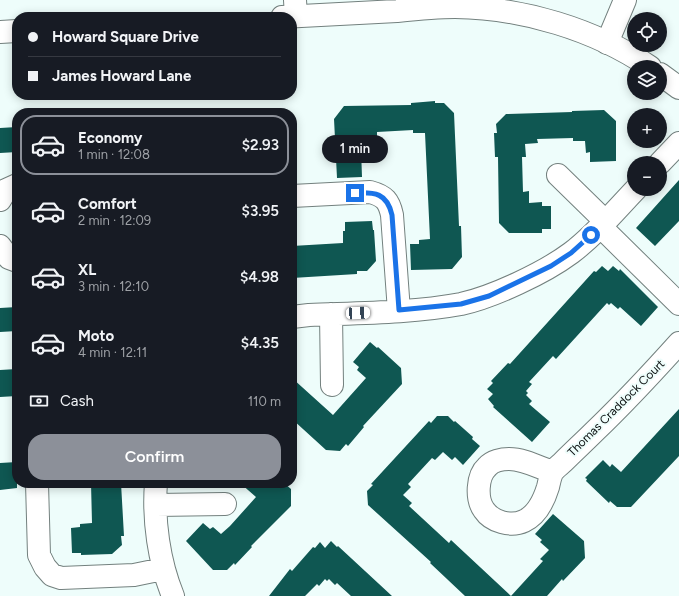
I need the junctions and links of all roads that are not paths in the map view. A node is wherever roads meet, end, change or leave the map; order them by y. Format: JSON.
{"nodes":[{"id":1,"x":625,"y":0,"type":"edge"},
{"id":2,"x":291,"y":11,"type":"edge"},
{"id":3,"x":0,"y":32,"type":"edge"},
{"id":4,"x":12,"y":32,"type":"edge"},
{"id":5,"x":607,"y":43,"type":"junction"},
{"id":6,"x":640,"y":60,"type":"edge"},
{"id":7,"x":667,"y":79,"type":"edge"},
{"id":8,"x":679,"y":88,"type":"edge"},
{"id":9,"x":679,"y":143,"type":"edge"},
{"id":10,"x":667,"y":156,"type":"edge"},
{"id":11,"x":558,"y":175,"type":"dead end"},
{"id":12,"x":12,"y":187,"type":"edge"},
{"id":13,"x":297,"y":196,"type":"edge"},
{"id":14,"x":629,"y":196,"type":"edge"},
{"id":15,"x":0,"y":200,"type":"edge"},
{"id":16,"x":603,"y":224,"type":"junction"},
{"id":17,"x":0,"y":246,"type":"edge"},
{"id":18,"x":12,"y":259,"type":"edge"},
{"id":19,"x":679,"y":304,"type":"edge"},
{"id":20,"x":399,"y":310,"type":"junction"},
{"id":21,"x":331,"y":314,"type":"junction"},
{"id":22,"x":297,"y":316,"type":"edge"},
{"id":23,"x":679,"y":343,"type":"edge"},
{"id":24,"x":332,"y":385,"type":"dead end"},
{"id":25,"x":552,"y":472,"type":"dead end"},
{"id":26,"x":37,"y":488,"type":"edge"},
{"id":27,"x":156,"y":488,"type":"edge"},
{"id":28,"x":225,"y":504,"type":"dead end"},
{"id":29,"x":156,"y":505,"type":"junction"},
{"id":30,"x":163,"y":569,"type":"junction"},
{"id":31,"x":173,"y":596,"type":"edge"}],
"edges":[{"from":1,"to":5,"type":"street"},
{"from":2,"to":5,"type":"street"},
{"from":3,"to":4,"type":"street"},
{"from":5,"to":6,"type":"street"},
{"from":7,"to":8,"type":"street"},
{"from":9,"to":10,"type":"street"},
{"from":11,"to":16,"type":"street"},
{"from":12,"to":15,"type":"street"},
{"from":13,"to":20,"type":"street"},
{"from":14,"to":16,"type":"street"},
{"from":16,"to":19,"type":"street"},
{"from":16,"to":20,"type":"street"},
{"from":17,"to":18,"type":"street"},
{"from":20,"to":21,"type":"street"},
{"from":21,"to":22,"type":"street"},
{"from":21,"to":24,"type":"street"},
{"from":23,"to":25,"type":"street","name":"Thomas Craddock Court"},
{"from":26,"to":30,"type":"street"},
{"from":27,"to":29,"type":"street"},
{"from":28,"to":29,"type":"street"},
{"from":29,"to":30,"type":"street"},
{"from":30,"to":31,"type":"street"}]}
